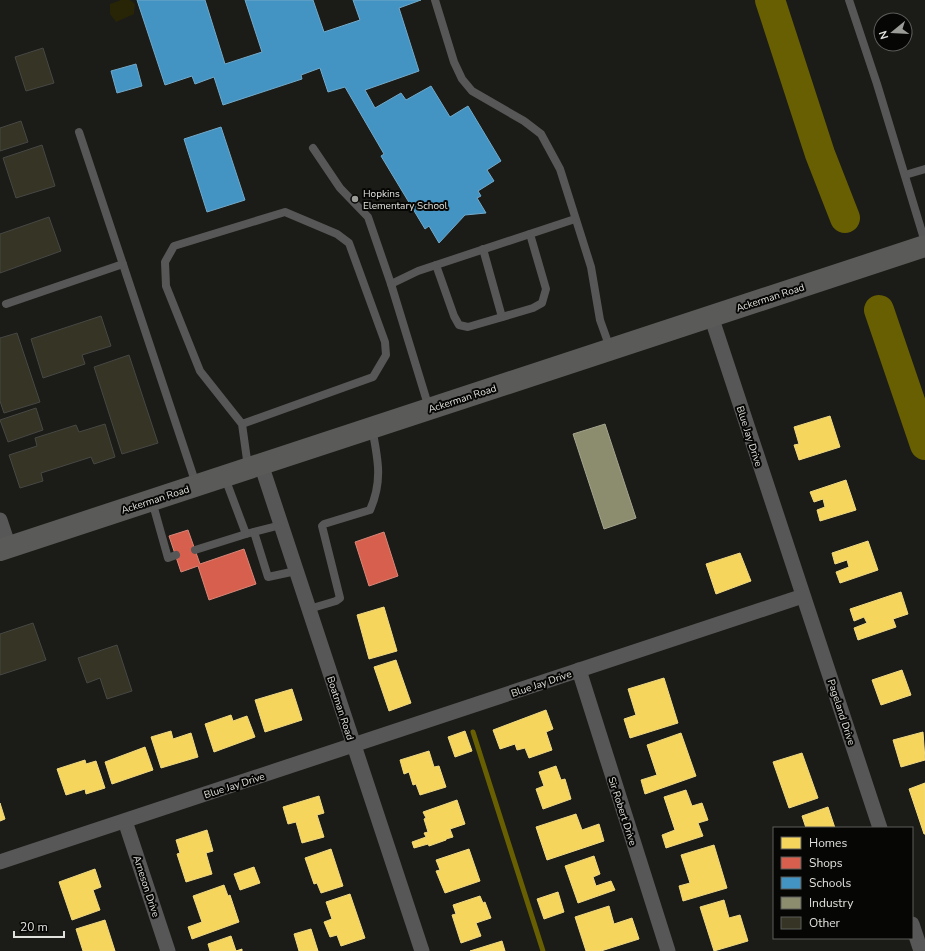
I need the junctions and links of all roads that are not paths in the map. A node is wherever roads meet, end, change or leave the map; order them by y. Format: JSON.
{"nodes":[{"id":1,"x":435,"y":0,"type":"edge"},
{"id":2,"x":849,"y":0,"type":"edge"},
{"id":3,"x":79,"y":132,"type":"dead end"},
{"id":4,"x":313,"y":148,"type":"dead end"},
{"id":5,"x":925,"y":169,"type":"edge"},
{"id":6,"x":905,"y":175,"type":"junction"},
{"id":7,"x":575,"y":219,"type":"junction"},
{"id":8,"x":530,"y":234,"type":"junction"},
{"id":9,"x":925,"y":242,"type":"edge"},
{"id":10,"x":925,"y":246,"type":"edge"},
{"id":11,"x":483,"y":250,"type":"junction"},
{"id":12,"x":123,"y":264,"type":"junction"},
{"id":13,"x":436,"y":265,"type":"junction"},
{"id":14,"x":391,"y":284,"type":"junction"},
{"id":15,"x":6,"y":304,"type":"dead end"},
{"id":16,"x":711,"y":316,"type":"junction"},
{"id":17,"x":502,"y":317,"type":"junction"},
{"id":18,"x":611,"y":349,"type":"junction"},
{"id":19,"x":430,"y":408,"type":"junction"},
{"id":20,"x":242,"y":424,"type":"junction"},
{"id":21,"x":372,"y":428,"type":"junction"},
{"id":22,"x":255,"y":466,"type":"junction"},
{"id":23,"x":224,"y":476,"type":"junction"},
{"id":24,"x":197,"y":485,"type":"junction"},
{"id":25,"x":152,"y":500,"type":"junction"},
{"id":26,"x":0,"y":520,"type":"edge"},
{"id":27,"x":281,"y":524,"type":"junction"},
{"id":28,"x":250,"y":533,"type":"junction"},
{"id":29,"x":4,"y":549,"type":"edge"},
{"id":30,"x":195,"y":550,"type":"dead end"},
{"id":31,"x":176,"y":555,"type":"dead end"},
{"id":32,"x":296,"y":571,"type":"junction"},
{"id":33,"x":803,"y":596,"type":"junction"},
{"id":34,"x":309,"y":610,"type":"junction"},
{"id":35,"x":579,"y":670,"type":"junction"},
{"id":36,"x":354,"y":746,"type":"junction"},
{"id":37,"x":125,"y":821,"type":"junction"},
{"id":38,"x":880,"y":827,"type":"edge"},
{"id":39,"x":0,"y":862,"type":"edge"},
{"id":40,"x":913,"y":927,"type":"edge"},
{"id":41,"x":168,"y":951,"type":"edge"},
{"id":42,"x":422,"y":951,"type":"edge"},
{"id":43,"x":668,"y":951,"type":"edge"},
{"id":44,"x":921,"y":951,"type":"edge"}],
"edges":[{"from":1,"to":7,"type":"lane"},
{"from":2,"to":6,"type":"lane"},
{"from":3,"to":12,"type":"lane"},
{"from":4,"to":14,"type":"lane"},
{"from":5,"to":6,"type":"lane"},
{"from":6,"to":9,"type":"lane"},
{"from":7,"to":8,"type":"lane"},
{"from":7,"to":18,"type":"lane"},
{"from":8,"to":11,"type":"lane"},
{"from":8,"to":17,"type":"lane"},
{"from":10,"to":16,"type":"street","name":"Ackerman Road"},
{"from":11,"to":13,"type":"lane"},
{"from":11,"to":17,"type":"lane"},
{"from":12,"to":15,"type":"lane"},
{"from":12,"to":24,"type":"lane"},
{"from":13,"to":14,"type":"lane"},
{"from":13,"to":17,"type":"lane"},
{"from":14,"to":19,"type":"lane"},
{"from":16,"to":18,"type":"street","name":"Ackerman Road"},
{"from":16,"to":33,"type":"street","name":"Blue Jay Drive"},
{"from":18,"to":19,"type":"street","name":"Ackerman Road"},
{"from":19,"to":21,"type":"street","name":"Ackerman Road"},
{"from":20,"to":20,"type":"lane"},
{"from":20,"to":22,"type":"lane"},
{"from":21,"to":22,"type":"street","name":"Ackerman Road"},
{"from":21,"to":34,"type":"lane"},
{"from":22,"to":23,"type":"street","name":"Ackerman Road"},
{"from":22,"to":27,"type":"street","name":"Boatman Road"},
{"from":23,"to":24,"type":"street","name":"Ackerman Road"},
{"from":23,"to":28,"type":"lane"},
{"from":24,"to":25,"type":"street","name":"Ackerman Road"},
{"from":25,"to":29,"type":"street","name":"Ackerman Road"},
{"from":25,"to":31,"type":"lane"},
{"from":26,"to":29,"type":"street"},
{"from":27,"to":28,"type":"lane"},
{"from":27,"to":32,"type":"street","name":"Boatman Road"},
{"from":28,"to":30,"type":"lane"},
{"from":28,"to":32,"type":"lane"},
{"from":32,"to":34,"type":"street","name":"Boatman Road"},
{"from":33,"to":35,"type":"street","name":"Blue Jay Drive"},
{"from":33,"to":38,"type":"street","name":"Pageland Drive"},
{"from":34,"to":36,"type":"street","name":"Boatman Road"},
{"from":35,"to":36,"type":"street","name":"Blue Jay Drive"},
{"from":35,"to":43,"type":"street","name":"Sir Robert Drive"},
{"from":36,"to":37,"type":"street","name":"Blue Jay Drive"},
{"from":36,"to":42,"type":"street","name":"Boatman Road"},
{"from":37,"to":39,"type":"street","name":"Blue Jay Drive"},
{"from":37,"to":41,"type":"street","name":"Arneson Drive"},
{"from":40,"to":44,"type":"street"}]}
